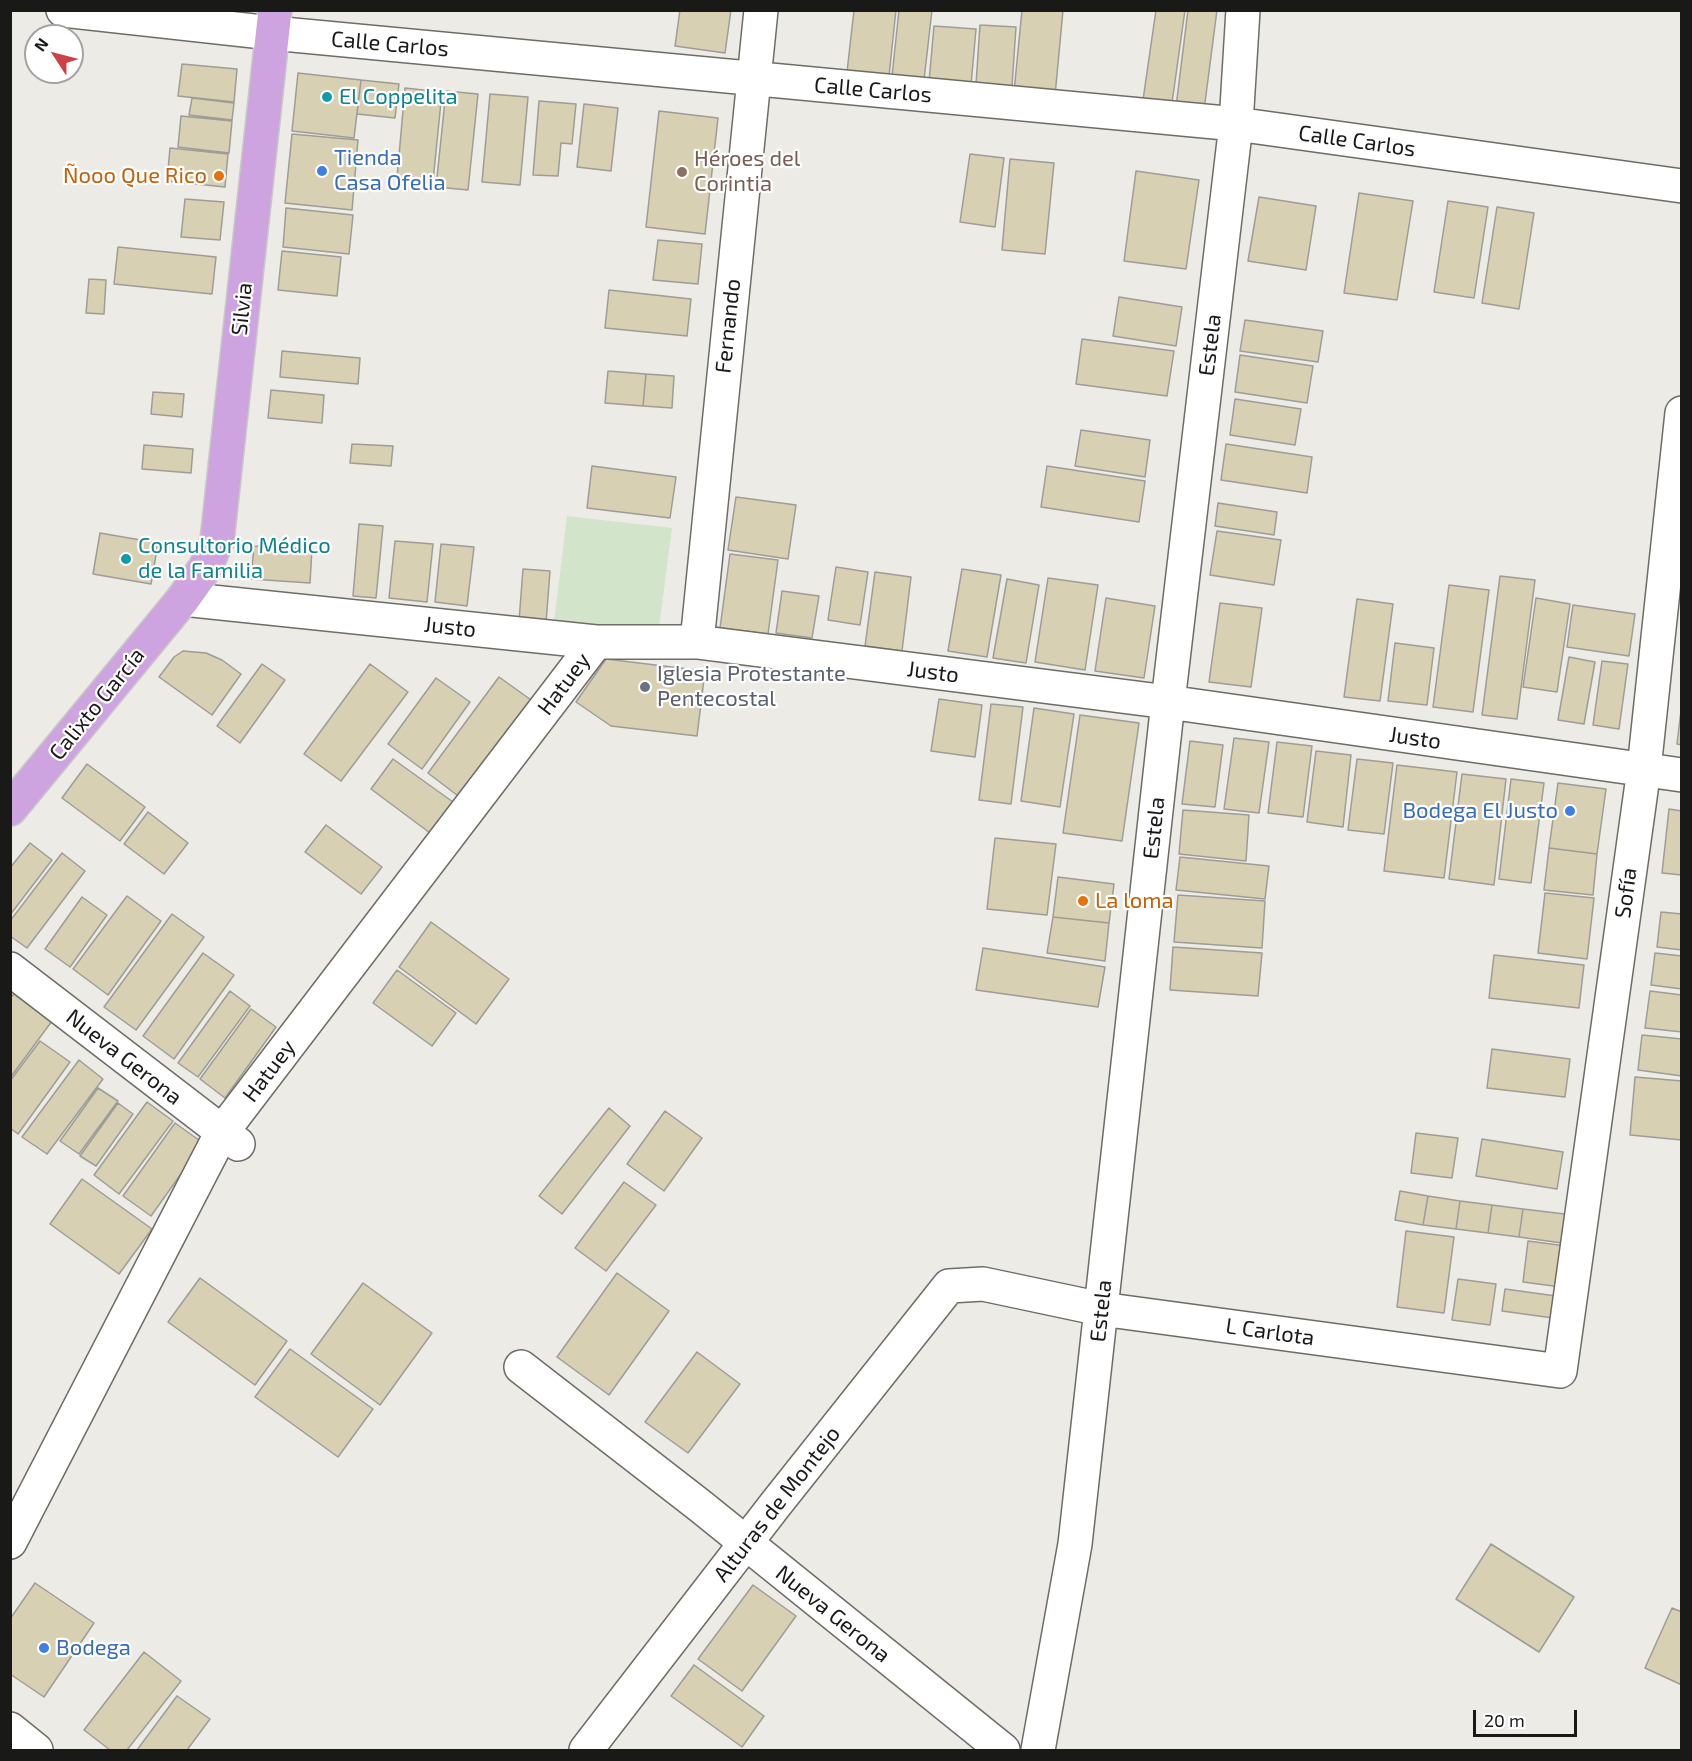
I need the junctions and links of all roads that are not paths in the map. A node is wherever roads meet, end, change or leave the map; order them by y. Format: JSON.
{"nodes":[{"id":1,"x":63,"y":10,"type":"edge"},
{"id":2,"x":760,"y":10,"type":"edge"},
{"id":3,"x":1243,"y":10,"type":"edge"},
{"id":4,"x":274,"y":22,"type":"edge"},
{"id":5,"x":752,"y":78,"type":"junction"},
{"id":6,"x":1236,"y":124,"type":"junction"},
{"id":7,"x":1682,"y":186,"type":"edge"},
{"id":8,"x":1682,"y":413,"type":"edge"},
{"id":9,"x":183,"y":599,"type":"junction"},
{"id":10,"x":596,"y":642,"type":"junction"},
{"id":11,"x":697,"y":642,"type":"junction"},
{"id":12,"x":1168,"y":702,"type":"junction"},
{"id":13,"x":1644,"y":770,"type":"junction"},
{"id":14,"x":1682,"y":775,"type":"edge"},
{"id":15,"x":10,"y":809,"type":"edge"},
{"id":16,"x":10,"y":969,"type":"edge"},
{"id":17,"x":230,"y":1138,"type":"junction"},
{"id":18,"x":982,"y":1284,"type":"joint"},
{"id":19,"x":1101,"y":1309,"type":"junction"},
{"id":20,"x":521,"y":1367,"type":"dead end"},
{"id":21,"x":1560,"y":1371,"type":"joint"},
{"id":22,"x":10,"y":1542,"type":"edge"},
{"id":23,"x":746,"y":1544,"type":"junction"},
{"id":24,"x":10,"y":1729,"type":"edge"},
{"id":25,"x":36,"y":1750,"type":"edge"},
{"id":26,"x":586,"y":1750,"type":"edge"},
{"id":27,"x":1003,"y":1750,"type":"edge"},
{"id":28,"x":1038,"y":1750,"type":"edge"}],
"edges":[{"from":1,"to":4,"type":"street","name":"Calle Carlos"},
{"from":2,"to":5,"type":"street","name":"Fernando"},
{"from":3,"to":6,"type":"street","name":"Estela"},
{"from":4,"to":5,"type":"street","name":"Calle Carlos"},
{"from":4,"to":9,"type":"main road","name":"Silvia"},
{"from":5,"to":6,"type":"street","name":"Calle Carlos"},
{"from":5,"to":11,"type":"street","name":"Fernando"},
{"from":6,"to":7,"type":"street","name":"Calle Carlos"},
{"from":6,"to":12,"type":"street","name":"Estela"},
{"from":8,"to":13,"type":"street","name":"Sofía"},
{"from":9,"to":10,"type":"street","name":"Justo"},
{"from":9,"to":15,"type":"main road","name":"Calixto García"},
{"from":10,"to":11,"type":"street","name":"Justo"},
{"from":10,"to":17,"type":"street","name":"Hatuey"},
{"from":11,"to":12,"type":"street","name":"Justo"},
{"from":12,"to":13,"type":"street","name":"Justo"},
{"from":12,"to":19,"type":"street","name":"Estela"},
{"from":13,"to":14,"type":"street","name":"Justo"},
{"from":13,"to":21,"type":"street","name":"Sofía"},
{"from":16,"to":17,"type":"street","name":"Nueva Gerona"},
{"from":17,"to":22,"type":"street","name":"Hatuey"},
{"from":18,"to":19,"type":"street","name":"L Carlota"},
{"from":18,"to":23,"type":"street","name":"Alturas de Montejo"},
{"from":19,"to":21,"type":"street","name":"L Carlota"},
{"from":19,"to":28,"type":"street","name":"Estela"},
{"from":20,"to":23,"type":"street","name":"Nueva Gerona"},
{"from":23,"to":26,"type":"street","name":"Alturas de Montejo"},
{"from":23,"to":27,"type":"street","name":"Nueva Gerona"},
{"from":24,"to":25,"type":"street"}]}
